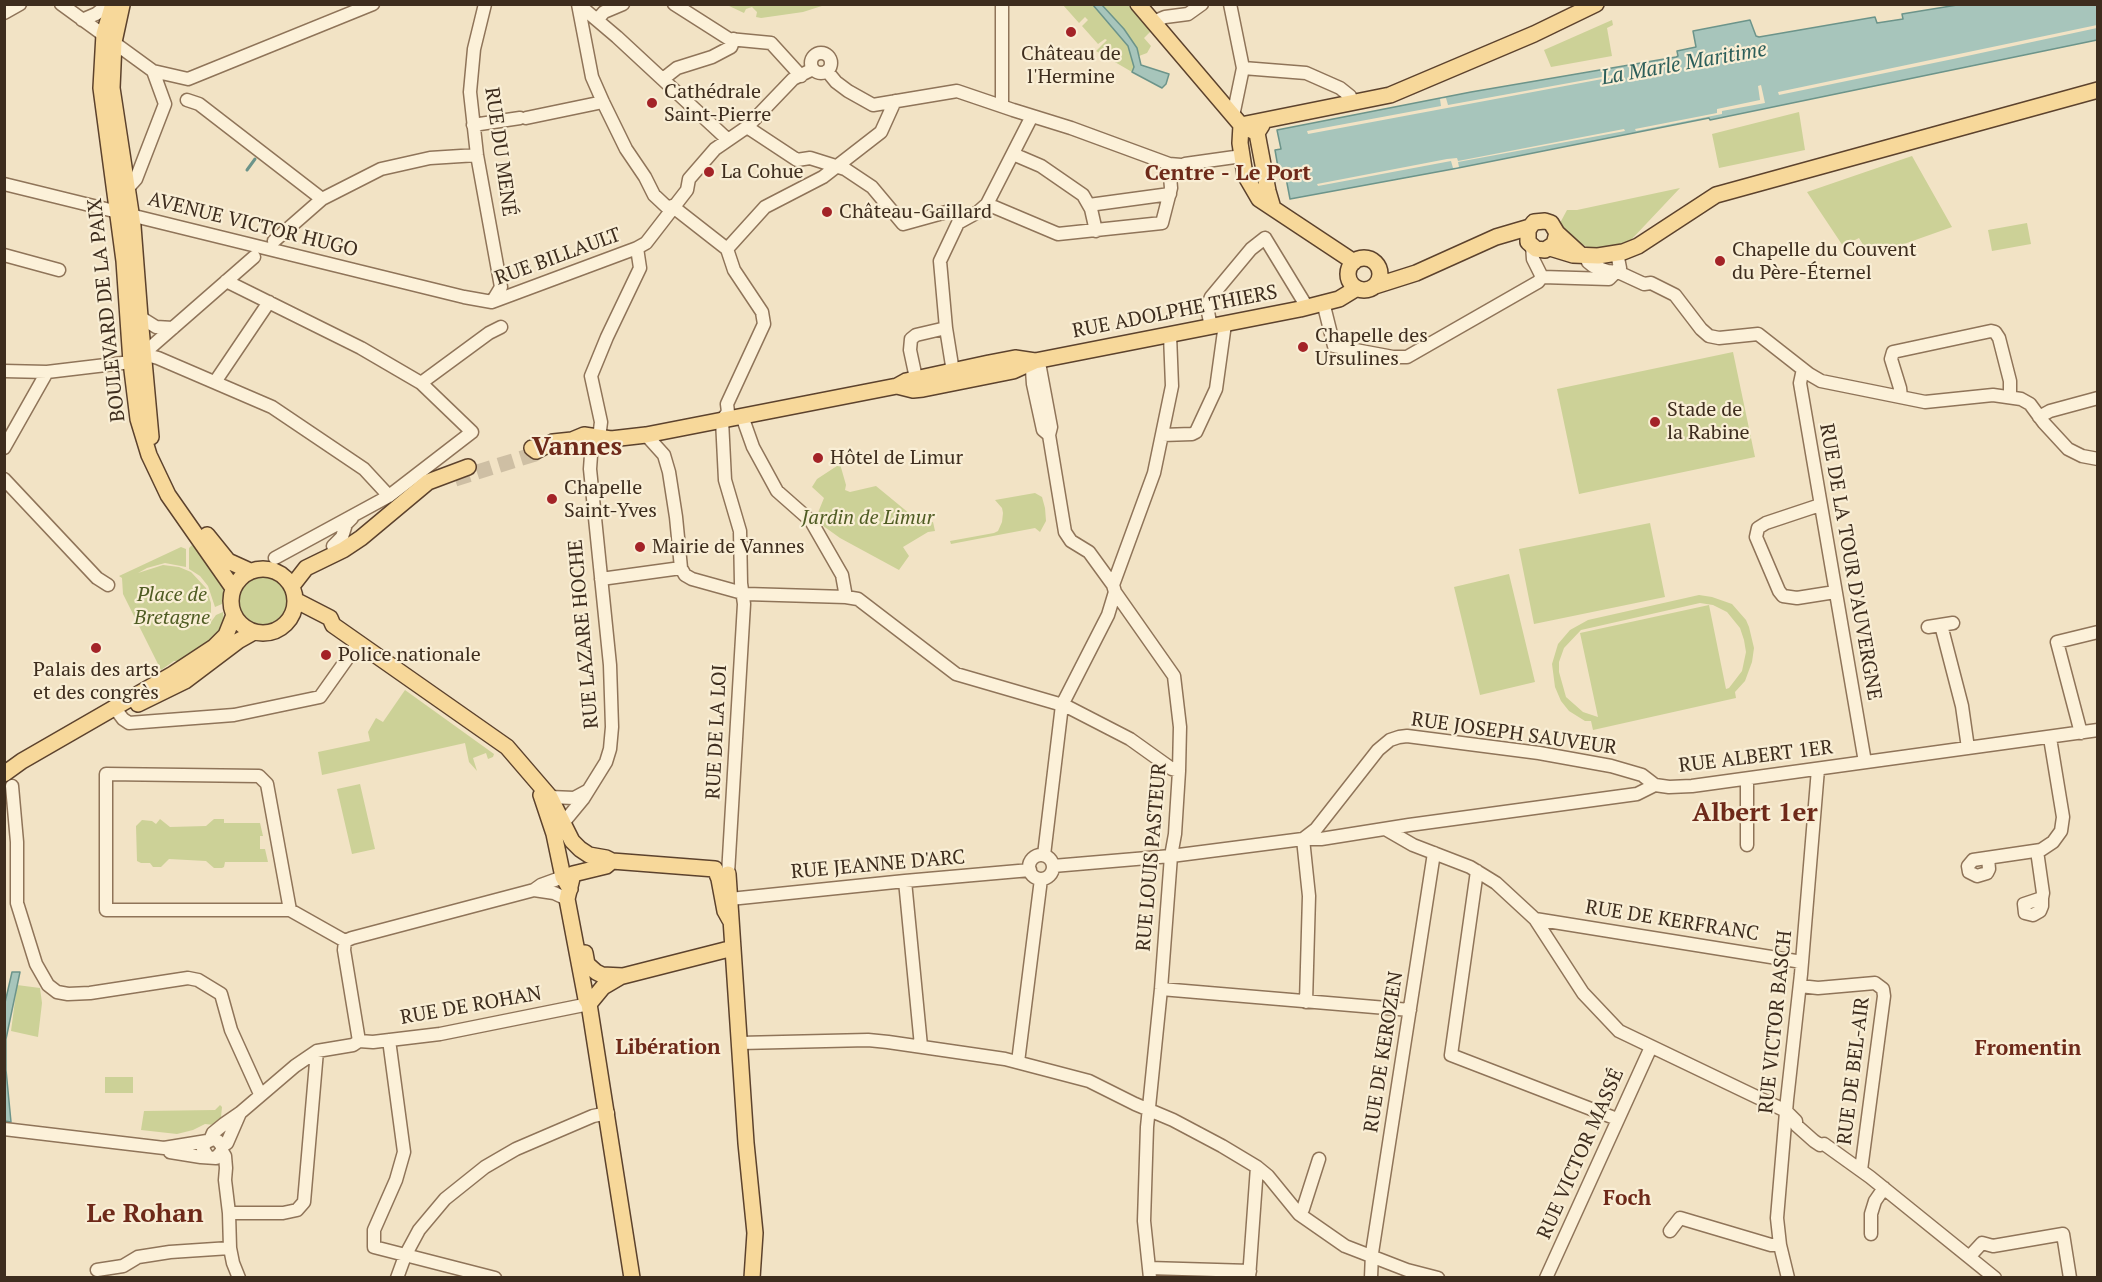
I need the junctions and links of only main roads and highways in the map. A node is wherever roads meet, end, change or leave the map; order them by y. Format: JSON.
{"nodes":[{"id":1,"x":111,"y":4,"type":"edge"},
{"id":2,"x":123,"y":4,"type":"edge"},
{"id":3,"x":1138,"y":4,"type":"edge"},
{"id":4,"x":1596,"y":4,"type":"edge"},
{"id":5,"x":109,"y":38,"type":"junction"},
{"id":6,"x":2097,"y":90,"type":"edge"},
{"id":7,"x":1266,"y":120,"type":"junction"},
{"id":8,"x":1237,"y":121,"type":"junction"},
{"id":9,"x":1257,"y":133,"type":"junction"},
{"id":10,"x":1274,"y":208,"type":"junction"},
{"id":11,"x":125,"y":215,"type":"junction"},
{"id":12,"x":1557,"y":233,"type":"junction"},
{"id":13,"x":1530,"y":238,"type":"junction"},
{"id":14,"x":1550,"y":248,"type":"junction"},
{"id":15,"x":1582,"y":254,"type":"junction"},
{"id":16,"x":1354,"y":262,"type":"junction"},
{"id":17,"x":1379,"y":268,"type":"junction"},
{"id":18,"x":1404,"y":277,"type":"junction"},
{"id":19,"x":1353,"y":283,"type":"junction"},
{"id":20,"x":1375,"y":286,"type":"junction"},
{"id":21,"x":137,"y":358,"type":"junction"},
{"id":22,"x":954,"y":376,"type":"junction"},
{"id":23,"x":897,"y":386,"type":"junction"},
{"id":24,"x":534,"y":450,"type":"tunnel mouth"},
{"id":25,"x":468,"y":467,"type":"tunnel mouth"},
{"id":26,"x":368,"y":531,"type":"junction"},
{"id":27,"x":277,"y":565,"type":"junction"},
{"id":28,"x":250,"y":571,"type":"junction"},
{"id":29,"x":233,"y":588,"type":"junction"},
{"id":30,"x":294,"y":593,"type":"junction"},
{"id":31,"x":234,"y":615,"type":"junction"},
{"id":32,"x":289,"y":620,"type":"junction"},
{"id":33,"x":333,"y":625,"type":"junction"},
{"id":34,"x":254,"y":632,"type":"junction"},
{"id":35,"x":96,"y":720,"type":"junction"},
{"id":36,"x":22,"y":761,"type":"junction"},
{"id":37,"x":4,"y":763,"type":"edge"},
{"id":38,"x":8,"y":780,"type":"edge"},
{"id":39,"x":537,"y":783,"type":"junction"},
{"id":40,"x":556,"y":825,"type":"junction"},
{"id":41,"x":612,"y":861,"type":"junction"},
{"id":42,"x":722,"y":872,"type":"junction"},
{"id":43,"x":568,"y":884,"type":"junction"},
{"id":44,"x":730,"y":920,"type":"junction"},
{"id":45,"x":733,"y":948,"type":"junction"},
{"id":46,"x":623,"y":976,"type":"junction"},
{"id":47,"x":590,"y":1004,"type":"junction"},
{"id":48,"x":632,"y":1278,"type":"edge"},
{"id":49,"x":752,"y":1278,"type":"edge"}],
"edges":[{"from":1,"to":5,"type":"main road","name":"BOULEVARD DE LA PAIX"},
{"from":2,"to":5,"type":"main road","name":"BOULEVARD DE LA PAIX"},
{"from":3,"to":8,"type":"main road"},
{"from":4,"to":7,"type":"main road"},
{"from":5,"to":11,"type":"main road","name":"BOULEVARD DE LA PAIX"},
{"from":5,"to":11,"type":"main road","name":"BOULEVARD DE LA PAIX"},
{"from":6,"to":15,"type":"main road"},
{"from":7,"to":8,"type":"main road"},
{"from":7,"to":9,"type":"main road"},
{"from":8,"to":9,"type":"main road"},
{"from":8,"to":10,"type":"main road"},
{"from":9,"to":10,"type":"main road"},
{"from":10,"to":16,"type":"main road"},
{"from":11,"to":21,"type":"main road","name":"BOULEVARD DE LA PAIX"},
{"from":11,"to":21,"type":"main road","name":"BOULEVARD DE LA PAIX"},
{"from":12,"to":13,"type":"main road"},
{"from":12,"to":14,"type":"main road"},
{"from":12,"to":15,"type":"main road"},
{"from":13,"to":14,"type":"main road"},
{"from":13,"to":18,"type":"main road"},
{"from":14,"to":15,"type":"main road"},
{"from":16,"to":17,"type":"main road"},
{"from":16,"to":19,"type":"main road"},
{"from":17,"to":18,"type":"main road"},
{"from":17,"to":20,"type":"main road"},
{"from":18,"to":20,"type":"main road"},
{"from":19,"to":20,"type":"main road"},
{"from":19,"to":22,"type":"main road","name":"RUE ADOLPHE THIERS"},
{"from":21,"to":28,"type":"main road","name":"BOULEVARD DE LA PAIX"},
{"from":21,"to":29,"type":"main road","name":"BOULEVARD DE LA PAIX"},
{"from":22,"to":23,"type":"main road","name":"RUE ADOLPHE THIERS"},
{"from":22,"to":23,"type":"main road","name":"RUE ADOLPHE THIERS"},
{"from":23,"to":24,"type":"main road","name":"RUE ADOLPHE THIERS"},
{"from":25,"to":26,"type":"main road"},
{"from":26,"to":27,"type":"main road"},
{"from":26,"to":30,"type":"main road"},
{"from":27,"to":28,"type":"main road"},
{"from":27,"to":30,"type":"main road"},
{"from":28,"to":29,"type":"main road"},
{"from":29,"to":31,"type":"main road"},
{"from":30,"to":32,"type":"main road"},
{"from":30,"to":33,"type":"main road"},
{"from":31,"to":34,"type":"main road"},
{"from":31,"to":35,"type":"main road"},
{"from":32,"to":33,"type":"main road"},
{"from":32,"to":34,"type":"main road"},
{"from":33,"to":39,"type":"main road"},
{"from":34,"to":35,"type":"main road"},
{"from":35,"to":36,"type":"main road"},
{"from":36,"to":37,"type":"main road"},
{"from":36,"to":38,"type":"main road"},
{"from":39,"to":40,"type":"main road"},
{"from":39,"to":40,"type":"main road"},
{"from":40,"to":41,"type":"main road"},
{"from":40,"to":43,"type":"main road"},
{"from":41,"to":42,"type":"main road"},
{"from":41,"to":43,"type":"main road"},
{"from":42,"to":44,"type":"main road"},
{"from":42,"to":44,"type":"main road"},
{"from":43,"to":46,"type":"main road"},
{"from":43,"to":47,"type":"main road"},
{"from":44,"to":45,"type":"main road"},
{"from":45,"to":46,"type":"main road"},
{"from":45,"to":49,"type":"main road"},
{"from":46,"to":47,"type":"main road"},
{"from":47,"to":48,"type":"main road"}]}
